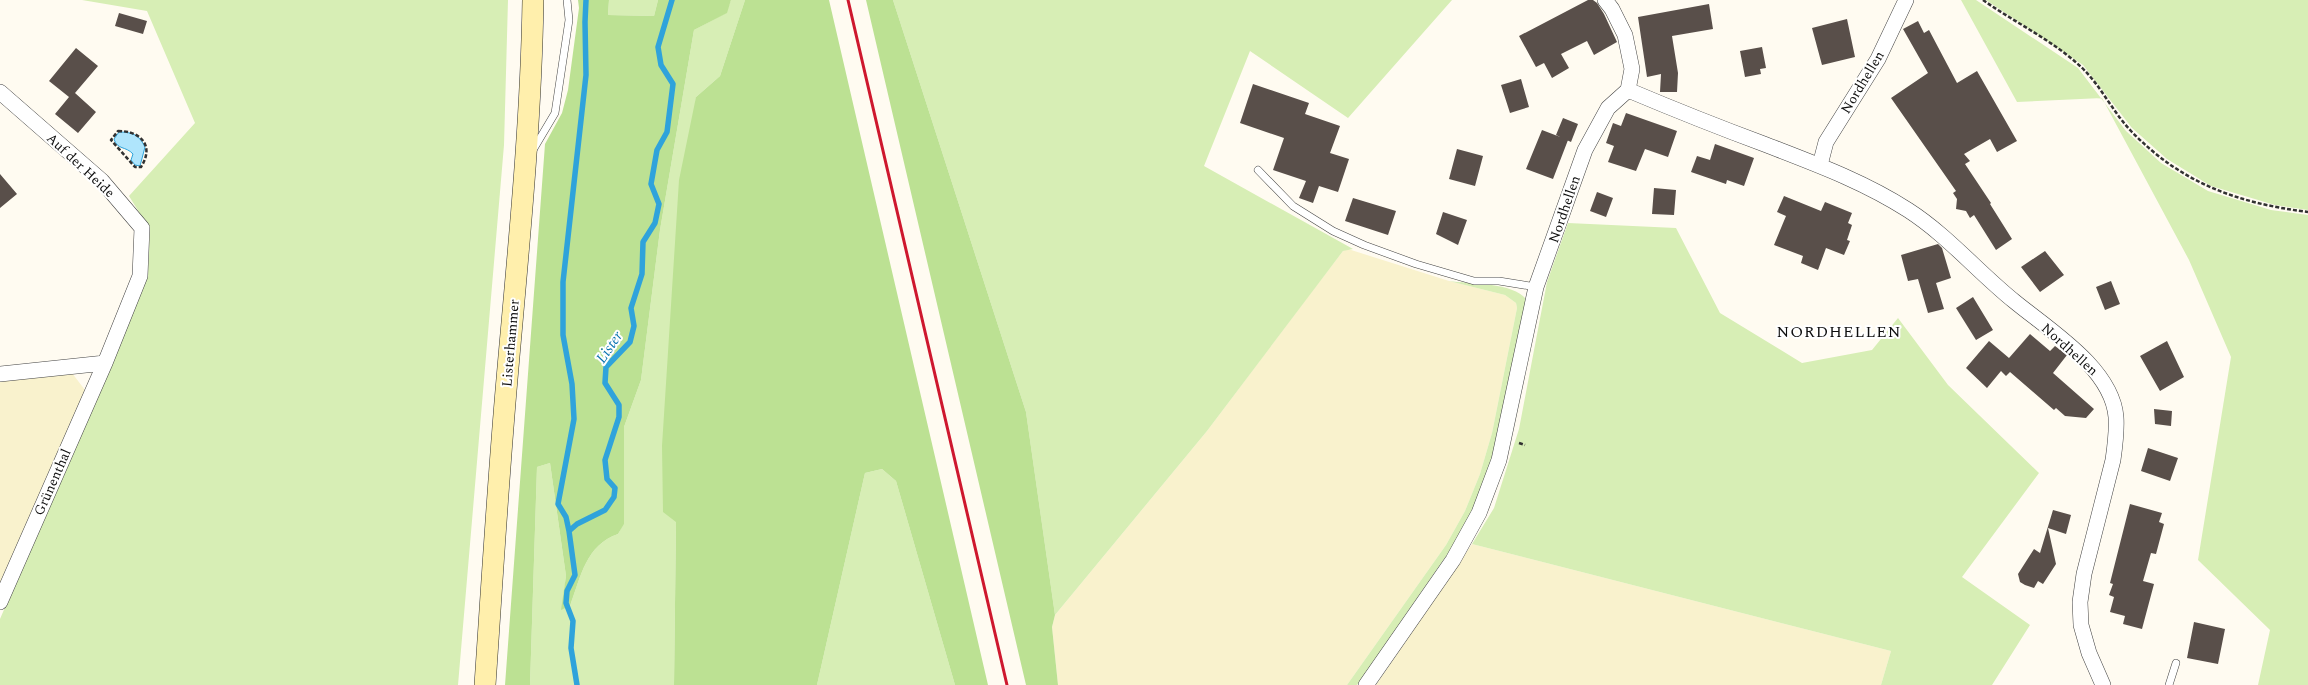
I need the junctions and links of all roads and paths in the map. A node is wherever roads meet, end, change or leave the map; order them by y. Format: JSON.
{"nodes":[{"id":1,"x":533,"y":0,"type":"edge"},
{"id":2,"x":567,"y":0,"type":"edge"},
{"id":3,"x":1605,"y":0,"type":"edge"},
{"id":4,"x":1906,"y":0,"type":"edge"},
{"id":5,"x":1982,"y":0,"type":"edge"},
{"id":6,"x":1628,"y":90,"type":"junction"},
{"id":7,"x":0,"y":92,"type":"edge"},
{"id":8,"x":111,"y":140,"type":"joint"},
{"id":9,"x":525,"y":162,"type":"junction"},
{"id":10,"x":1820,"y":165,"type":"junction"},
{"id":11,"x":1258,"y":170,"type":"dead end"},
{"id":12,"x":2308,"y":212,"type":"edge"},
{"id":13,"x":1536,"y":287,"type":"junction"},
{"id":14,"x":105,"y":363,"type":"junction"},
{"id":15,"x":0,"y":374,"type":"edge"},
{"id":16,"x":0,"y":602,"type":"edge"},
{"id":17,"x":2176,"y":663,"type":"dead end"},
{"id":18,"x":485,"y":685,"type":"edge"},
{"id":19,"x":1366,"y":685,"type":"edge"},
{"id":20,"x":2103,"y":685,"type":"edge"},
{"id":21,"x":2169,"y":685,"type":"edge"}],
"edges":[{"from":1,"to":9,"type":"main road","name":"Listerhammer"},
{"from":2,"to":9,"type":"lane"},
{"from":3,"to":6,"type":"street"},
{"from":4,"to":10,"type":"street","name":"Nordhellen"},
{"from":5,"to":12,"type":"path"},
{"from":6,"to":10,"type":"street","name":"Nordhellen"},
{"from":6,"to":13,"type":"street","name":"Nordhellen"},
{"from":7,"to":14,"type":"street","name":"Auf der Heide"},
{"from":8,"to":8,"type":"path"},
{"from":9,"to":18,"type":"main road","name":"Listerhammer"},
{"from":10,"to":20,"type":"street","name":"Nordhellen"},
{"from":11,"to":13,"type":"lane"},
{"from":13,"to":19,"type":"street","name":"Nordhellen"},
{"from":14,"to":15,"type":"street"},
{"from":14,"to":16,"type":"street","name":"Grünenthal"},
{"from":17,"to":21,"type":"lane"}]}
